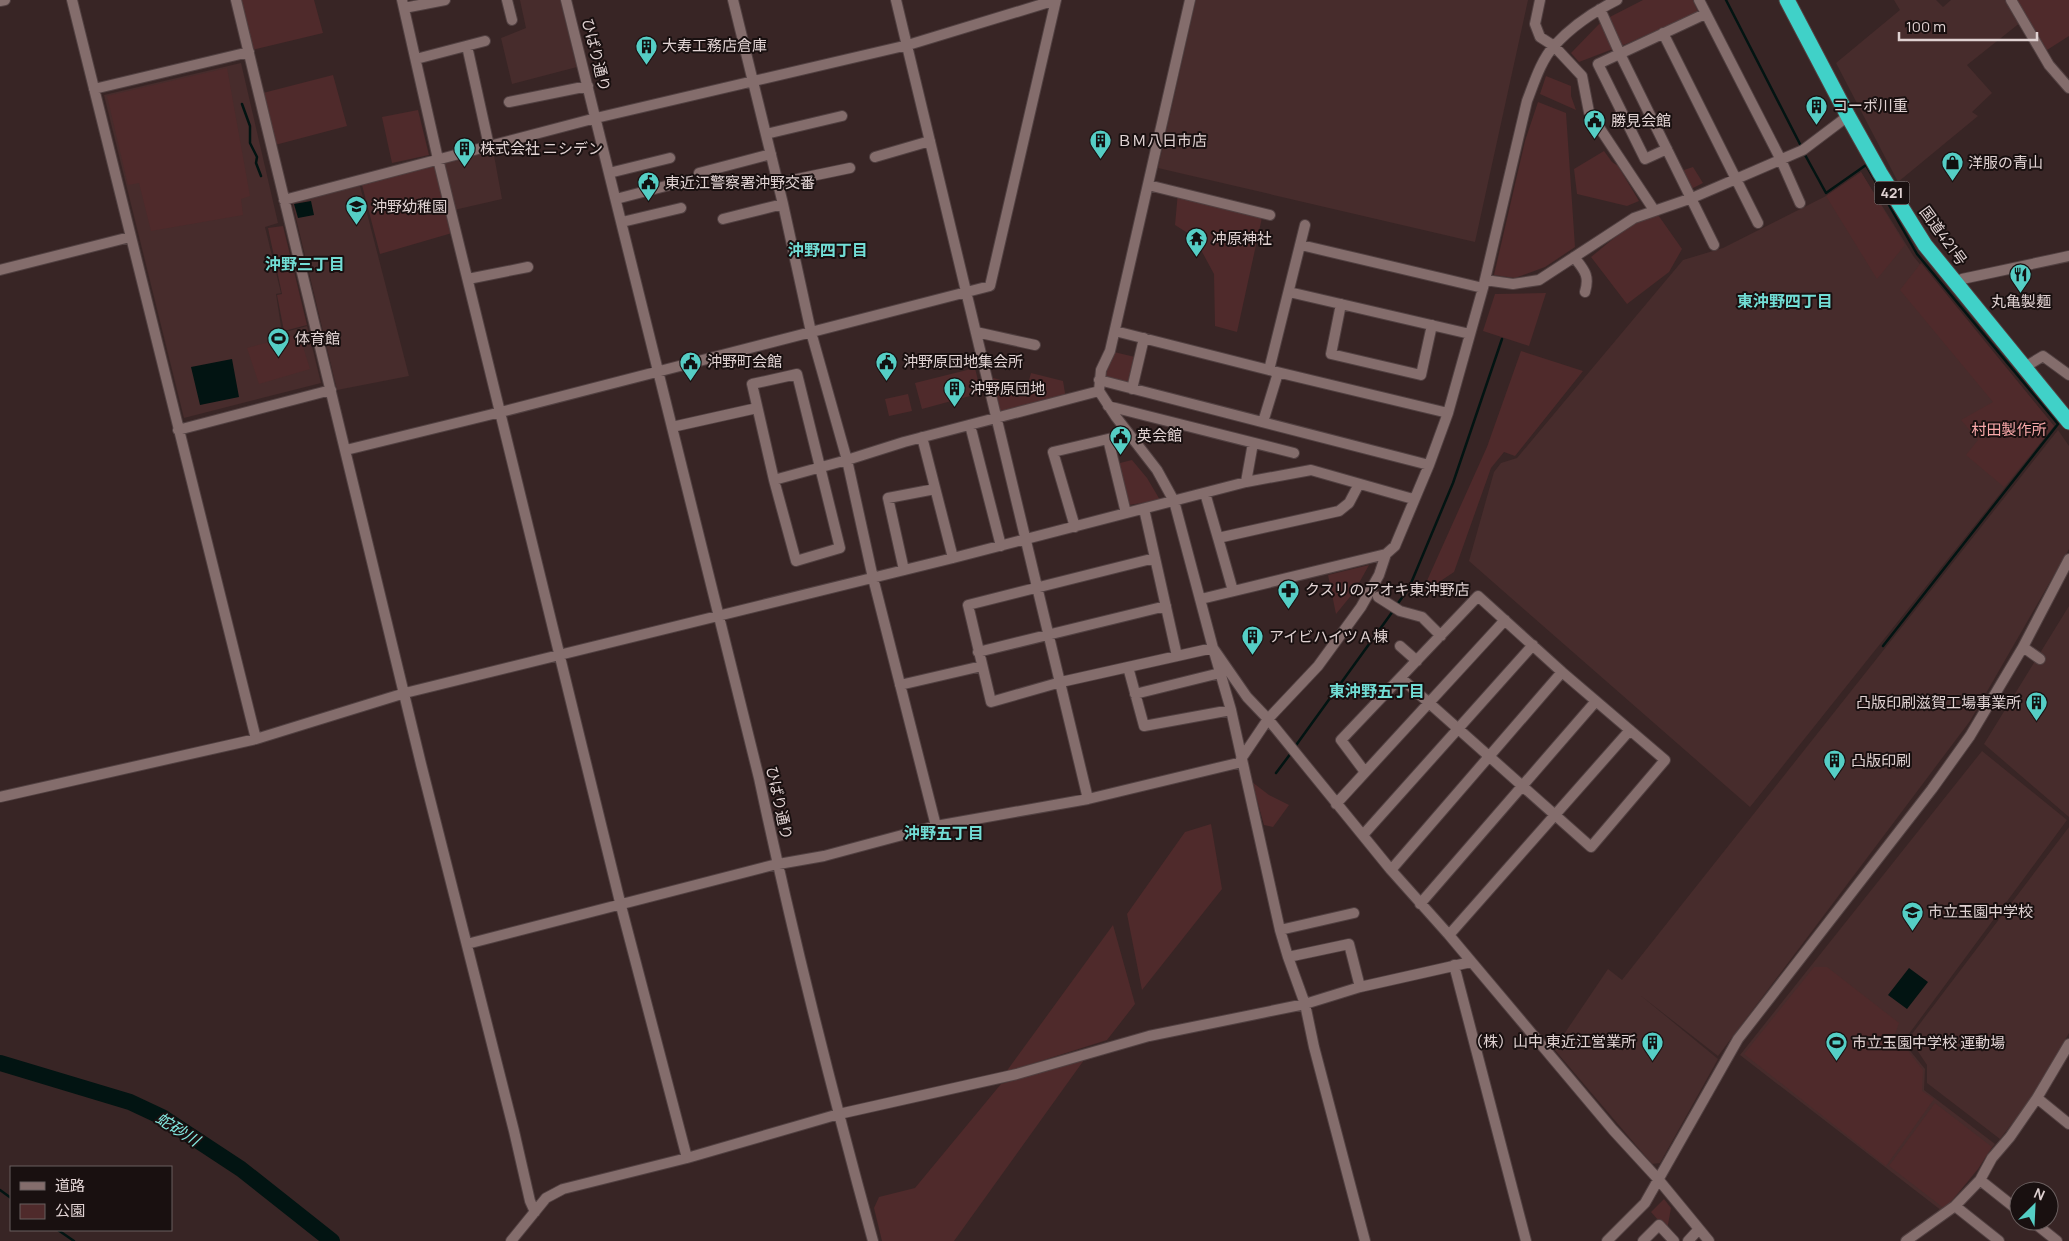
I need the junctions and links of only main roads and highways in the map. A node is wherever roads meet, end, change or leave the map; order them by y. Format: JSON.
{"nodes":[{"id":1,"x":1787,"y":0,"type":"edge"},
{"id":2,"x":2069,"y":422,"type":"edge"}],
"edges":[{"from":1,"to":2,"type":"highway","name":"国道421号","number":"421"}]}
